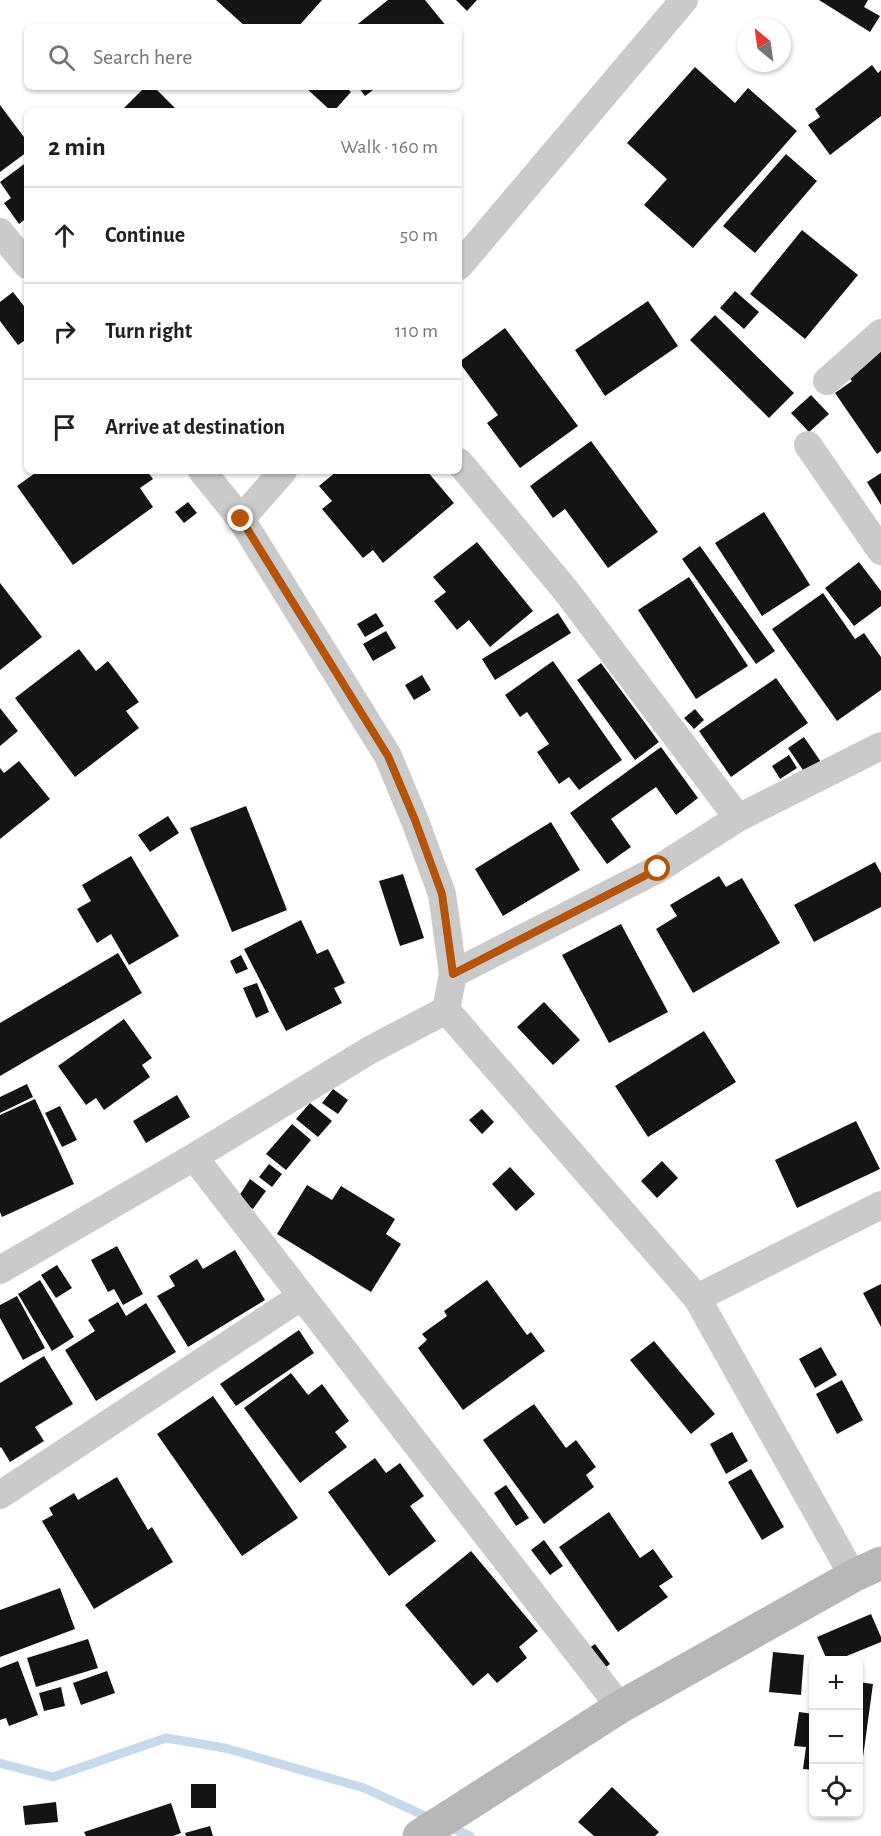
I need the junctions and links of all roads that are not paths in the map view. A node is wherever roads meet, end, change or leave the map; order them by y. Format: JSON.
{"nodes":[{"id":1,"x":684,"y":0,"type":"edge"},
{"id":2,"x":0,"y":232,"type":"edge"},
{"id":3,"x":24,"y":261,"type":"edge"},
{"id":4,"x":462,"y":262,"type":"edge"},
{"id":5,"x":881,"y":333,"type":"edge"},
{"id":6,"x":827,"y":381,"type":"dead end"},
{"id":7,"x":808,"y":445,"type":"dead end"},
{"id":8,"x":462,"y":466,"type":"edge"},
{"id":9,"x":204,"y":474,"type":"edge"},
{"id":10,"x":280,"y":474,"type":"edge"},
{"id":11,"x":241,"y":519,"type":"junction"},
{"id":12,"x":881,"y":550,"type":"edge"},
{"id":13,"x":881,"y":746,"type":"edge"},
{"id":14,"x":738,"y":819,"type":"junction"},
{"id":15,"x":453,"y":974,"type":"junction"},
{"id":16,"x":446,"y":1011,"type":"junction"},
{"id":17,"x":194,"y":1157,"type":"junction"},
{"id":18,"x":881,"y":1205,"type":"edge"},
{"id":19,"x":0,"y":1270,"type":"edge"},
{"id":20,"x":302,"y":1296,"type":"junction"},
{"id":21,"x":697,"y":1298,"type":"junction"},
{"id":22,"x":0,"y":1495,"type":"edge"},
{"id":23,"x":867,"y":1569,"type":"edge"},
{"id":24,"x":620,"y":1707,"type":"junction"},
{"id":25,"x":419,"y":1836,"type":"edge"}],
"edges":[{"from":1,"to":4,"type":"street"},
{"from":2,"to":3,"type":"street"},
{"from":5,"to":6,"type":"street"},
{"from":7,"to":12,"type":"street"},
{"from":8,"to":14,"type":"street"},
{"from":9,"to":11,"type":"street"},
{"from":10,"to":11,"type":"street"},
{"from":11,"to":15,"type":"street"},
{"from":13,"to":14,"type":"street"},
{"from":14,"to":15,"type":"street"},
{"from":15,"to":16,"type":"street"},
{"from":16,"to":17,"type":"street"},
{"from":16,"to":21,"type":"street"},
{"from":17,"to":19,"type":"street"},
{"from":17,"to":20,"type":"street"},
{"from":18,"to":21,"type":"street"},
{"from":20,"to":22,"type":"street"},
{"from":20,"to":24,"type":"street"},
{"from":21,"to":23,"type":"street"},
{"from":23,"to":24,"type":"street"},
{"from":24,"to":25,"type":"street"}]}
